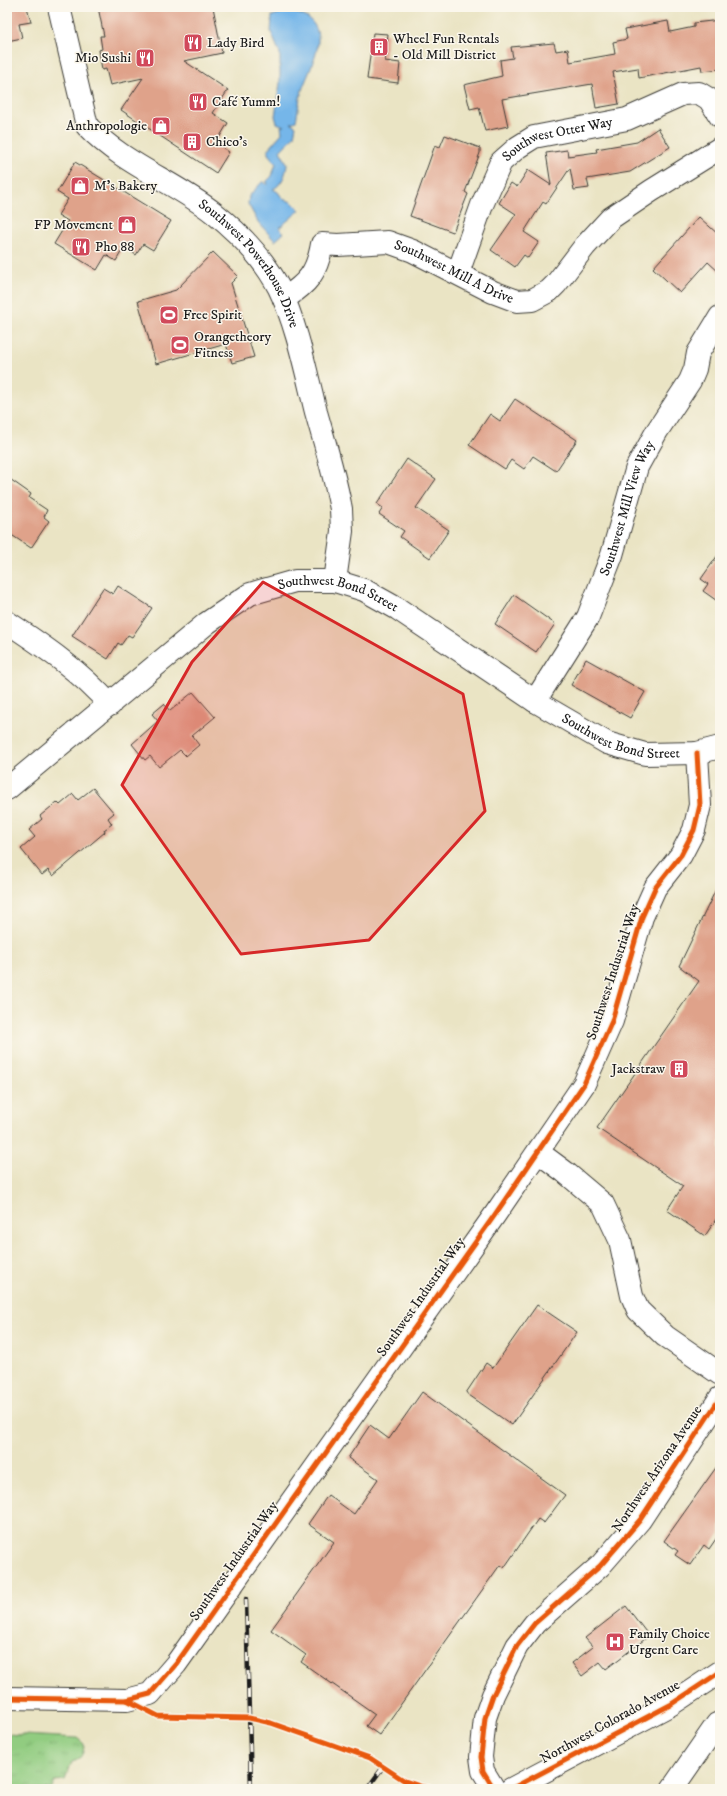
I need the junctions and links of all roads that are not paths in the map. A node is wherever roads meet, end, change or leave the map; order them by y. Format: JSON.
{"nodes":[{"id":1,"x":59,"y":7,"type":"edge"},
{"id":2,"x":720,"y":116,"type":"edge"},
{"id":3,"x":720,"y":148,"type":"edge"},
{"id":4,"x":458,"y":273,"type":"junction"},
{"id":5,"x":284,"y":299,"type":"junction"},
{"id":6,"x":720,"y":317,"type":"edge"},
{"id":7,"x":335,"y":581,"type":"junction"},
{"id":8,"x":7,"y":622,"type":"edge"},
{"id":9,"x":535,"y":700,"type":"junction"},
{"id":10,"x":110,"y":705,"type":"junction"},
{"id":11,"x":720,"y":747,"type":"edge"},
{"id":12,"x":697,"y":753,"type":"junction"},
{"id":13,"x":7,"y":789,"type":"edge"},
{"id":14,"x":538,"y":1152,"type":"junction"},
{"id":15,"x":720,"y":1374,"type":"edge"},
{"id":16,"x":720,"y":1398,"type":"edge"},
{"id":17,"x":720,"y":1672,"type":"edge"},
{"id":18,"x":7,"y":1698,"type":"edge"},
{"id":19,"x":720,"y":1723,"type":"edge"},
{"id":20,"x":494,"y":1789,"type":"edge"},
{"id":21,"x":511,"y":1789,"type":"edge"},
{"id":22,"x":672,"y":1789,"type":"edge"}],
"edges":[{"from":1,"to":5,"type":"street","name":"Southwest Powerhouse Drive"},
{"from":2,"to":4,"type":"street","name":"Southwest Otter Way"},
{"from":3,"to":4,"type":"street","name":"Southwest Mill A Drive"},
{"from":4,"to":5,"type":"street","name":"Southwest Mill A Drive"},
{"from":5,"to":7,"type":"street","name":"Southwest Powerhouse Drive"},
{"from":6,"to":9,"type":"street","name":"Southwest Mill View Way"},
{"from":7,"to":9,"type":"street","name":"Southwest Bond Street"},
{"from":7,"to":10,"type":"street","name":"Southwest Bond Street"},
{"from":8,"to":10,"type":"street"},
{"from":9,"to":12,"type":"street","name":"Southwest Bond Street"},
{"from":10,"to":13,"type":"street","name":"Southwest Bond Street"},
{"from":11,"to":12,"type":"street"},
{"from":12,"to":14,"type":"street","name":"Southwest Industrial Way"},
{"from":14,"to":15,"type":"street"},
{"from":14,"to":18,"type":"street","name":"Southwest Industrial Way"},
{"from":16,"to":20,"type":"street","name":"Northwest Arizona Avenue"},
{"from":17,"to":21,"type":"street","name":"Northwest Colorado Avenue"},
{"from":19,"to":22,"type":"street"}]}
